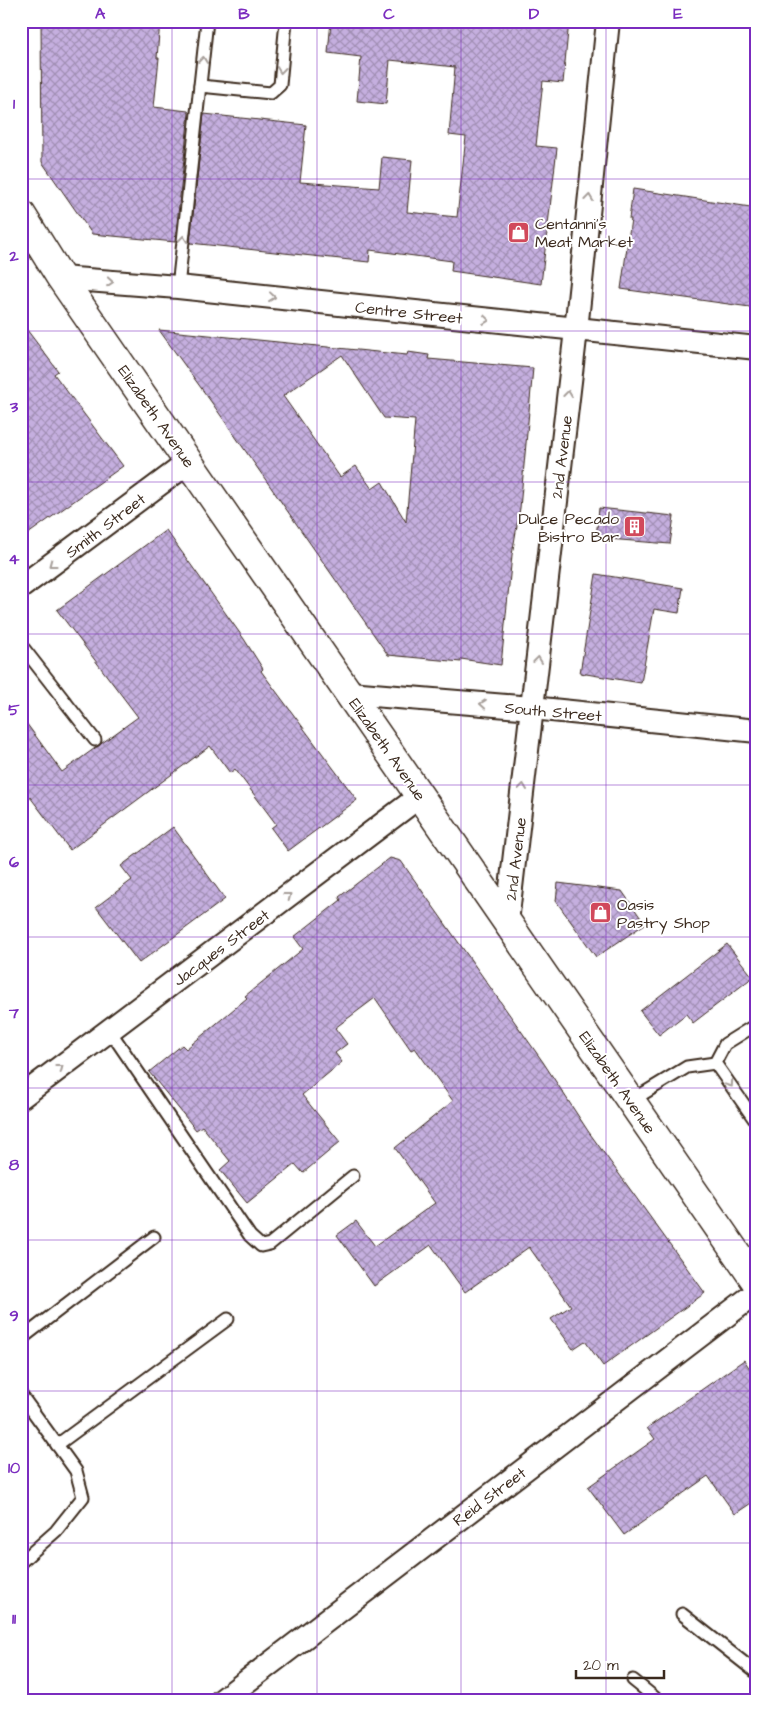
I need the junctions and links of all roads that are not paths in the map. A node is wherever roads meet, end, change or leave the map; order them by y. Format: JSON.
{"nodes":[{"id":1,"x":207,"y":21,"type":"edge"},
{"id":2,"x":286,"y":21,"type":"edge"},
{"id":3,"x":608,"y":21,"type":"edge"},
{"id":4,"x":200,"y":86,"type":"junction"},
{"id":5,"x":21,"y":214,"type":"edge"},
{"id":6,"x":62,"y":278,"type":"junction"},
{"id":7,"x":178,"y":288,"type":"junction"},
{"id":8,"x":576,"y":330,"type":"junction"},
{"id":9,"x":757,"y":348,"type":"edge"},
{"id":10,"x":189,"y":462,"type":"junction"},
{"id":11,"x":21,"y":587,"type":"edge"},
{"id":12,"x":21,"y":645,"type":"edge"},
{"id":13,"x":349,"y":693,"type":"junction"},
{"id":14,"x":532,"y":708,"type":"junction"},
{"id":15,"x":757,"y":731,"type":"edge"},
{"id":16,"x":95,"y":740,"type":"dead end"},
{"id":17,"x":420,"y":796,"type":"junction"},
{"id":18,"x":507,"y":922,"type":"junction"},
{"id":19,"x":757,"y":1024,"type":"edge"},
{"id":20,"x":110,"y":1031,"type":"junction"},
{"id":21,"x":715,"y":1063,"type":"junction"},
{"id":22,"x":21,"y":1097,"type":"edge"},
{"id":23,"x":631,"y":1101,"type":"junction"},
{"id":24,"x":757,"y":1123,"type":"edge"},
{"id":25,"x":353,"y":1176,"type":"dead end"},
{"id":26,"x":154,"y":1237,"type":"dead end"},
{"id":27,"x":757,"y":1283,"type":"edge"},
{"id":28,"x":757,"y":1292,"type":"edge"},
{"id":29,"x":228,"y":1318,"type":"dead end"},
{"id":30,"x":21,"y":1339,"type":"edge"},
{"id":31,"x":21,"y":1394,"type":"edge"},
{"id":32,"x":57,"y":1445,"type":"junction"},
{"id":33,"x":21,"y":1562,"type":"edge"},
{"id":34,"x":682,"y":1614,"type":"dead end"},
{"id":35,"x":757,"y":1673,"type":"edge"},
{"id":36,"x":633,"y":1680,"type":"dead end"},
{"id":37,"x":220,"y":1701,"type":"edge"},
{"id":38,"x":659,"y":1701,"type":"edge"}],
"edges":[{"from":4,"to":1,"type":"lane","one_way":true},
{"from":2,"to":4,"type":"lane","one_way":true},
{"from":8,"to":3,"type":"street","name":"2nd Avenue","one_way":true},
{"from":7,"to":4,"type":"lane","one_way":true},
{"from":5,"to":6,"type":"street","name":"Elizabeth Avenue"},
{"from":6,"to":7,"type":"street","name":"Centre Street","one_way":true},
{"from":6,"to":10,"type":"street","name":"Elizabeth Avenue"},
{"from":7,"to":8,"type":"street","name":"Centre Street","one_way":true},
{"from":8,"to":9,"type":"street","name":"Centre Street"},
{"from":14,"to":8,"type":"street","name":"2nd Avenue","one_way":true},
{"from":10,"to":11,"type":"street","name":"Smith Street","one_way":true},
{"from":10,"to":13,"type":"street","name":"Elizabeth Avenue"},
{"from":12,"to":16,"type":"lane"},
{"from":14,"to":13,"type":"street","name":"South Street","one_way":true},
{"from":13,"to":17,"type":"street","name":"Elizabeth Avenue"},
{"from":14,"to":15,"type":"street","name":"South Street"},
{"from":18,"to":14,"type":"street","name":"2nd Avenue","one_way":true},
{"from":17,"to":18,"type":"street","name":"Elizabeth Avenue"},
{"from":20,"to":17,"type":"street","name":"Jacques Street","one_way":true},
{"from":18,"to":23,"type":"street","name":"Elizabeth Avenue"},
{"from":19,"to":21,"type":"lane"},
{"from":22,"to":20,"type":"street","name":"Jacques Street","one_way":true},
{"from":20,"to":25,"type":"lane"},
{"from":21,"to":23,"type":"lane"},
{"from":21,"to":24,"type":"lane","one_way":true},
{"from":23,"to":27,"type":"street","name":"Elizabeth Avenue"},
{"from":26,"to":30,"type":"lane"},
{"from":28,"to":37,"type":"street","name":"Reid Street"},
{"from":29,"to":32,"type":"lane"},
{"from":31,"to":32,"type":"lane"},
{"from":32,"to":33,"type":"lane"},
{"from":34,"to":35,"type":"lane"},
{"from":36,"to":38,"type":"lane"}]}
